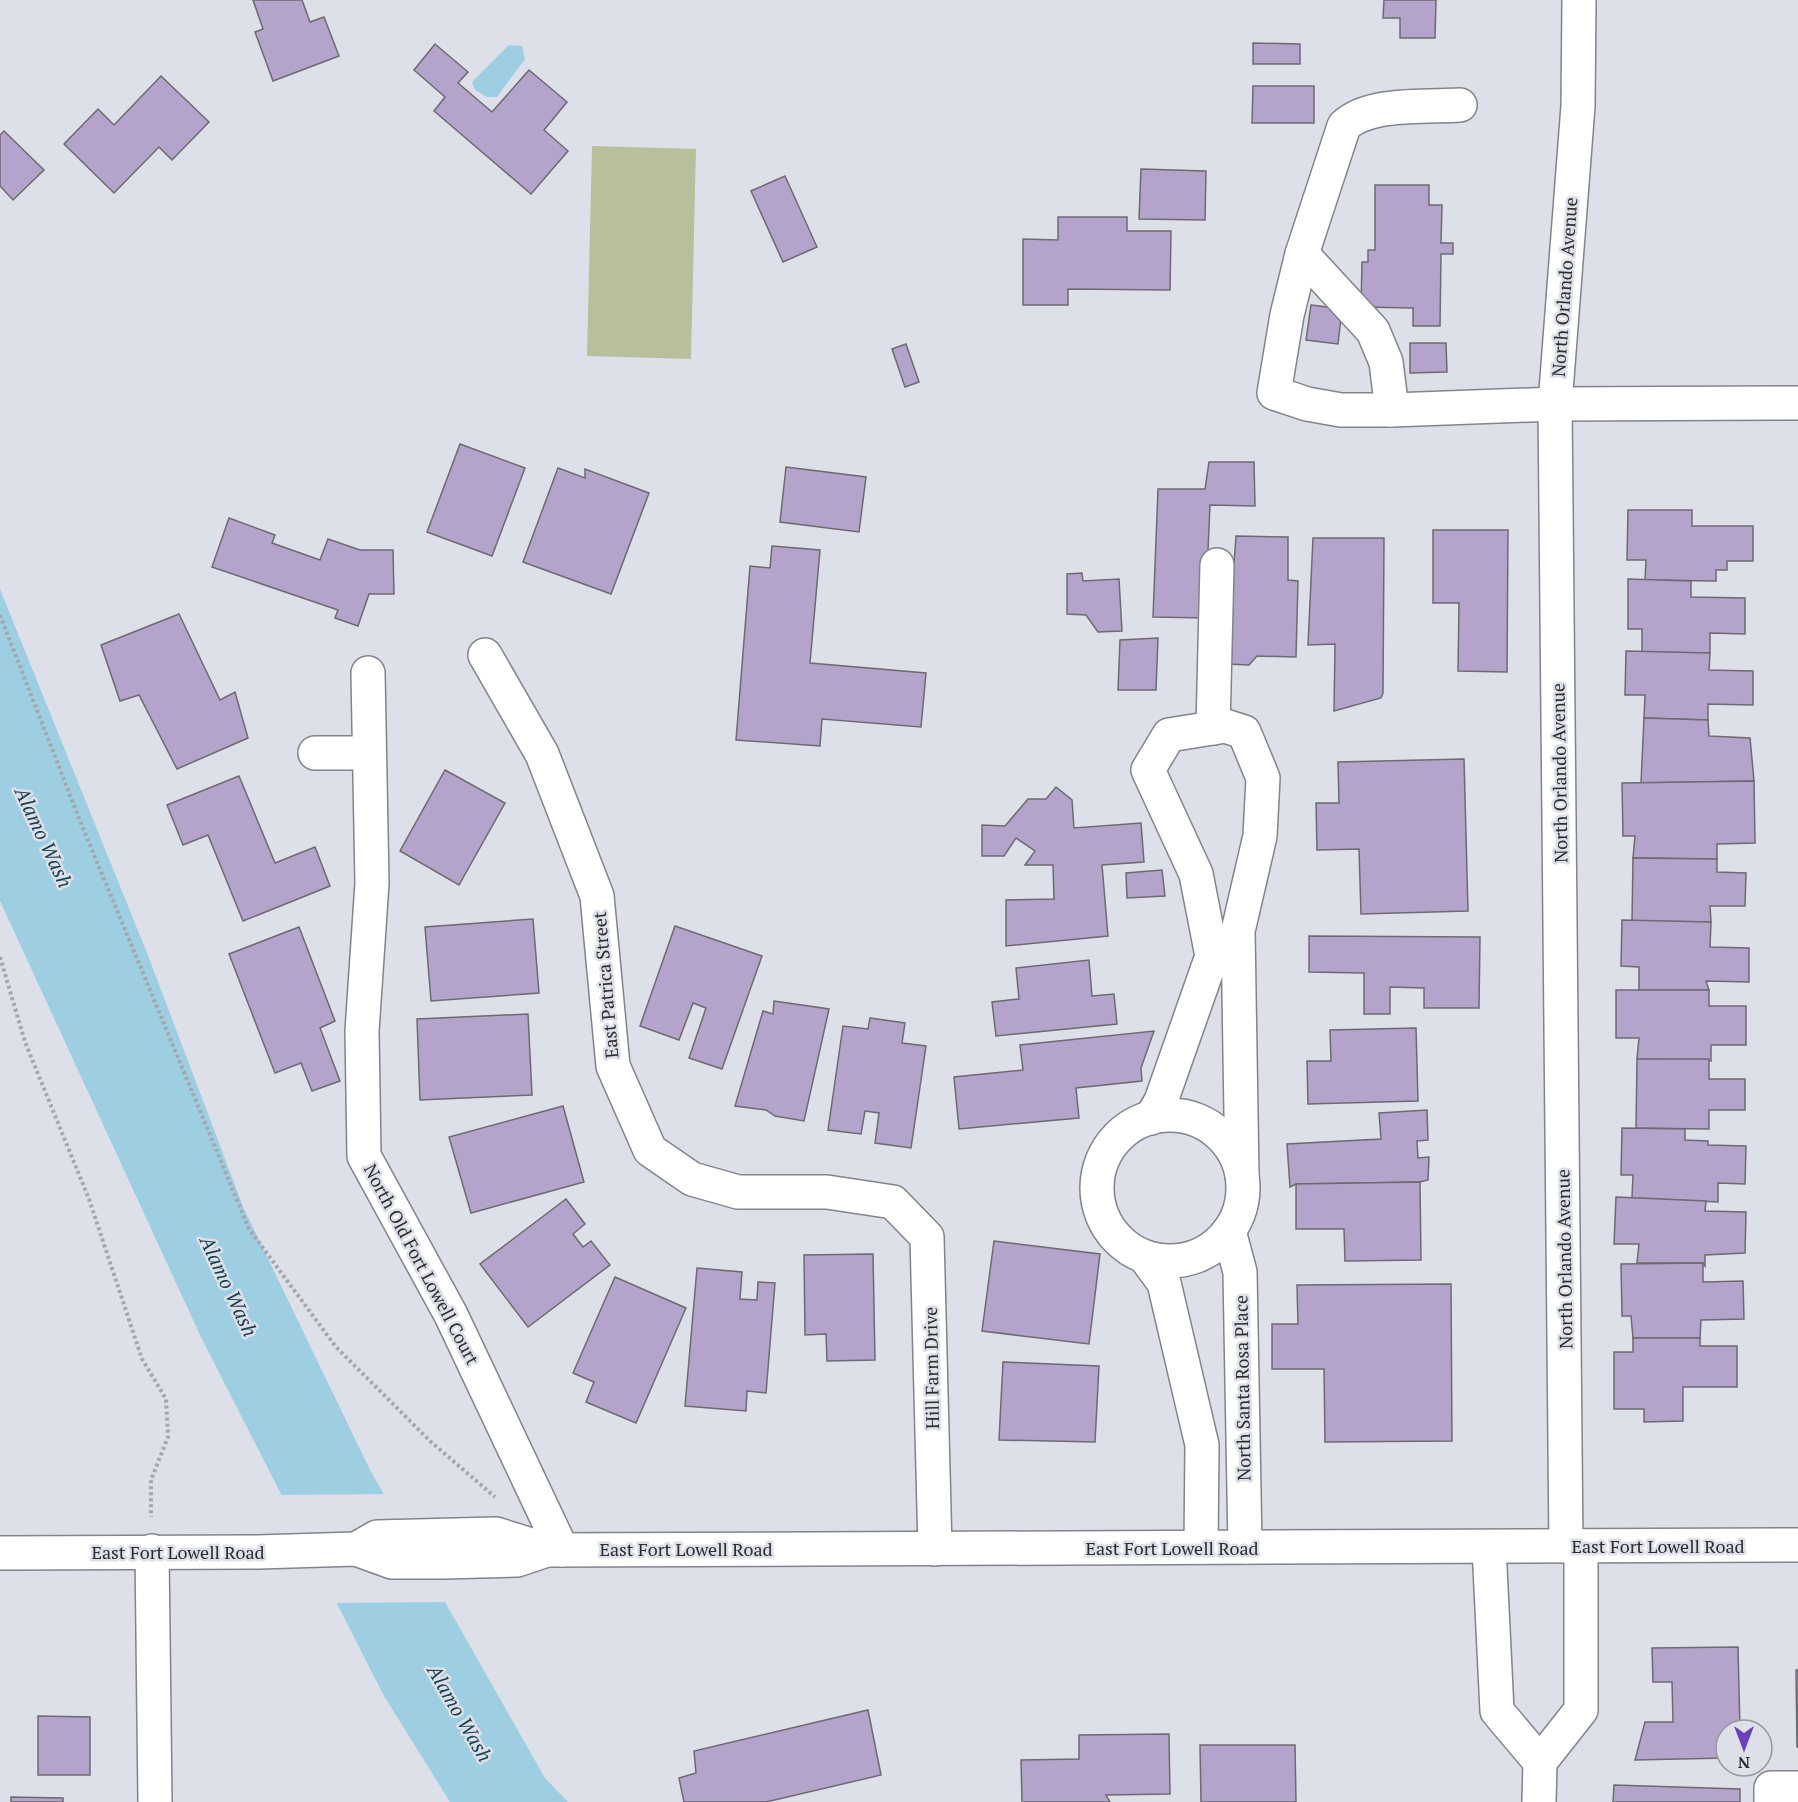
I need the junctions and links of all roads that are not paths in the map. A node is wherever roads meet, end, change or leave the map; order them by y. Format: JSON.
{"nodes":[{"id":1,"x":1579,"y":0,"type":"edge"},
{"id":2,"x":1460,"y":105,"type":"dead end"},
{"id":3,"x":1302,"y":254,"type":"junction"},
{"id":4,"x":1798,"y":403,"type":"edge"},
{"id":5,"x":1555,"y":404,"type":"junction"},
{"id":6,"x":1392,"y":410,"type":"junction"},
{"id":7,"x":1216,"y":565,"type":"dead end"},
{"id":8,"x":485,"y":655,"type":"dead end"},
{"id":9,"x":368,"y":673,"type":"dead end"},
{"id":10,"x":1213,"y":728,"type":"junction"},
{"id":11,"x":315,"y":753,"type":"dead end"},
{"id":12,"x":369,"y":753,"type":"junction"},
{"id":13,"x":1151,"y":1118,"type":"junction"},
{"id":14,"x":1242,"y":1175,"type":"junction"},
{"id":15,"x":893,"y":1202,"type":"joint"},
{"id":16,"x":1229,"y":1231,"type":"junction"},
{"id":17,"x":1145,"y":1257,"type":"junction"},
{"id":18,"x":1798,"y":1545,"type":"edge"},
{"id":19,"x":1574,"y":1546,"type":"junction"},
{"id":20,"x":1201,"y":1547,"type":"junction"},
{"id":21,"x":1245,"y":1547,"type":"junction"},
{"id":22,"x":1489,"y":1547,"type":"junction"},
{"id":23,"x":935,"y":1549,"type":"junction"},
{"id":24,"x":554,"y":1550,"type":"junction"},
{"id":25,"x":152,"y":1551,"type":"junction"},
{"id":26,"x":0,"y":1553,"type":"edge"},
{"id":27,"x":1540,"y":1762,"type":"junction"},
{"id":28,"x":155,"y":1802,"type":"edge"},
{"id":29,"x":1539,"y":1802,"type":"edge"}],
"edges":[{"from":1,"to":5,"type":"street","name":"North Orlando Avenue"},
{"from":2,"to":3,"type":"street"},
{"from":3,"to":6,"type":"street"},
{"from":3,"to":6,"type":"street"},
{"from":4,"to":5,"type":"street"},
{"from":5,"to":6,"type":"street"},
{"from":5,"to":19,"type":"street","name":"North Orlando Avenue"},
{"from":7,"to":10,"type":"street"},
{"from":8,"to":15,"type":"street","name":"East Patrica Street"},
{"from":9,"to":12,"type":"street","name":"North Old Fort Lowell Court"},
{"from":10,"to":13,"type":"street"},
{"from":10,"to":14,"type":"street"},
{"from":11,"to":12,"type":"street"},
{"from":12,"to":24,"type":"street","name":"North Old Fort Lowell Court"},
{"from":13,"to":14,"type":"street"},
{"from":13,"to":17,"type":"street"},
{"from":14,"to":16,"type":"street"},
{"from":15,"to":23,"type":"street","name":"Hill Farm Drive"},
{"from":16,"to":17,"type":"street"},
{"from":16,"to":21,"type":"street","name":"North Santa Rosa Place"},
{"from":17,"to":20,"type":"street"},
{"from":18,"to":19,"type":"street","name":"East Fort Lowell Road"},
{"from":19,"to":22,"type":"street","name":"East Fort Lowell Road"},
{"from":19,"to":27,"type":"street","name":"North Orlando Avenue"},
{"from":20,"to":21,"type":"street","name":"East Fort Lowell Road"},
{"from":20,"to":23,"type":"street","name":"East Fort Lowell Road"},
{"from":21,"to":22,"type":"street","name":"East Fort Lowell Road"},
{"from":22,"to":27,"type":"street"},
{"from":23,"to":24,"type":"street","name":"East Fort Lowell Road"},
{"from":24,"to":25,"type":"street","name":"East Fort Lowell Road"},
{"from":25,"to":26,"type":"street","name":"East Fort Lowell Road"},
{"from":25,"to":28,"type":"street"},
{"from":27,"to":29,"type":"street"}]}
